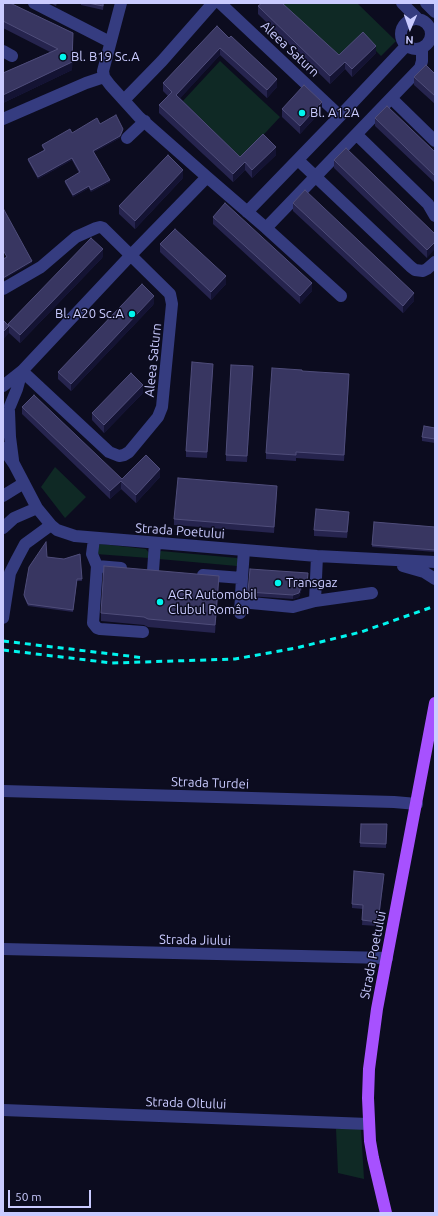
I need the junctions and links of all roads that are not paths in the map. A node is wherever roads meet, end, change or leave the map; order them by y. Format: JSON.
{"nodes":[{"id":1,"x":34,"y":3,"type":"edge"},
{"id":2,"x":121,"y":3,"type":"edge"},
{"id":3,"x":213,"y":3,"type":"edge"},
{"id":4,"x":220,"y":3,"type":"edge"},
{"id":5,"x":402,"y":3,"type":"edge"},
{"id":6,"x":426,"y":3,"type":"edge"},
{"id":7,"x":435,"y":12,"type":"edge"},
{"id":8,"x":418,"y":19,"type":"junction"},
{"id":9,"x":433,"y":34,"type":"edge"},
{"id":10,"x":110,"y":42,"type":"junction"},
{"id":11,"x":406,"y":46,"type":"junction"},
{"id":12,"x":422,"y":48,"type":"junction"},
{"id":13,"x":104,"y":77,"type":"junction"},
{"id":14,"x":391,"y":98,"type":"junction"},
{"id":15,"x":124,"y":100,"type":"junction"},
{"id":16,"x":340,"y":116,"type":"junction"},
{"id":17,"x":3,"y":119,"type":"edge"},
{"id":18,"x":145,"y":121,"type":"junction"},
{"id":19,"x":356,"y":135,"type":"junction"},
{"id":20,"x":127,"y":138,"type":"dead end"},
{"id":21,"x":435,"y":141,"type":"edge"},
{"id":22,"x":298,"y":160,"type":"junction"},
{"id":23,"x":207,"y":177,"type":"junction"},
{"id":24,"x":316,"y":177,"type":"junction"},
{"id":25,"x":248,"y":212,"type":"junction"},
{"id":26,"x":435,"y":216,"type":"edge"},
{"id":27,"x":266,"y":228,"type":"junction"},
{"id":28,"x":130,"y":256,"type":"junction"},
{"id":29,"x":435,"y":262,"type":"edge"},
{"id":30,"x":3,"y":289,"type":"edge"},
{"id":31,"x":341,"y":296,"type":"dead end"},
{"id":32,"x":22,"y":371,"type":"junction"},
{"id":33,"x":3,"y":386,"type":"edge"},
{"id":34,"x":3,"y":393,"type":"edge"},
{"id":35,"x":7,"y":412,"type":"edge"},
{"id":36,"x":3,"y":448,"type":"edge"},
{"id":37,"x":14,"y":464,"type":"junction"},
{"id":38,"x":24,"y":483,"type":"junction"},
{"id":39,"x":3,"y":496,"type":"edge"},
{"id":40,"x":37,"y":508,"type":"junction"},
{"id":41,"x":51,"y":525,"type":"junction"},
{"id":42,"x":3,"y":528,"type":"edge"},
{"id":43,"x":94,"y":538,"type":"junction"},
{"id":44,"x":155,"y":543,"type":"junction"},
{"id":45,"x":244,"y":550,"type":"junction"},
{"id":46,"x":317,"y":556,"type":"junction"},
{"id":47,"x":381,"y":560,"type":"junction"},
{"id":48,"x":435,"y":562,"type":"edge"},
{"id":49,"x":97,"y":566,"type":"junction"},
{"id":50,"x":129,"y":569,"type":"edge"},
{"id":51,"x":168,"y":572,"type":"edge"},
{"id":52,"x":190,"y":574,"type":"edge"},
{"id":53,"x":242,"y":578,"type":"junction"},
{"id":54,"x":435,"y":579,"type":"edge"},
{"id":55,"x":372,"y":593,"type":"dead end"},
{"id":56,"x":315,"y":601,"type":"junction"},
{"id":57,"x":251,"y":603,"type":"dead end"},
{"id":58,"x":240,"y":614,"type":"dead end"},
{"id":59,"x":3,"y":618,"type":"edge"},
{"id":60,"x":143,"y":632,"type":"dead end"},
{"id":61,"x":435,"y":703,"type":"edge"},
{"id":62,"x":431,"y":742,"type":"edge"},
{"id":63,"x":3,"y":790,"type":"edge"},
{"id":64,"x":417,"y":804,"type":"junction"},
{"id":65,"x":3,"y":949,"type":"edge"},
{"id":66,"x":387,"y":958,"type":"junction"},
{"id":67,"x":3,"y":1110,"type":"edge"},
{"id":68,"x":368,"y":1124,"type":"junction"},
{"id":69,"x":386,"y":1213,"type":"edge"}],
"edges":[{"from":1,"to":10,"type":"street"},
{"from":2,"to":10,"type":"street"},
{"from":3,"to":15,"type":"street"},
{"from":4,"to":16,"type":"street","name":"Aleea Saturn"},
{"from":5,"to":8,"type":"street"},
{"from":6,"to":7,"type":"street"},
{"from":8,"to":9,"type":"street"},
{"from":8,"to":11,"type":"street"},
{"from":9,"to":12,"type":"street"},
{"from":10,"to":13,"type":"street"},
{"from":11,"to":12,"type":"street"},
{"from":11,"to":16,"type":"street"},
{"from":12,"to":14,"type":"street"},
{"from":13,"to":15,"type":"street"},
{"from":13,"to":17,"type":"street"},
{"from":14,"to":19,"type":"street"},
{"from":14,"to":21,"type":"street"},
{"from":15,"to":18,"type":"street"},
{"from":16,"to":22,"type":"street"},
{"from":18,"to":20,"type":"street"},
{"from":18,"to":23,"type":"street"},
{"from":19,"to":24,"type":"street"},
{"from":19,"to":26,"type":"street"},
{"from":22,"to":24,"type":"street"},
{"from":22,"to":25,"type":"street"},
{"from":23,"to":25,"type":"street"},
{"from":23,"to":28,"type":"street"},
{"from":24,"to":27,"type":"street"},
{"from":24,"to":29,"type":"street"},
{"from":25,"to":27,"type":"street"},
{"from":27,"to":31,"type":"street"},
{"from":28,"to":30,"type":"street","name":"Aleea Saturn"},
{"from":28,"to":32,"type":"street"},
{"from":28,"to":32,"type":"street","name":"Aleea Saturn"},
{"from":32,"to":33,"type":"street"},
{"from":32,"to":35,"type":"street"},
{"from":34,"to":35,"type":"street","name":"Strada Poetului"},
{"from":35,"to":37,"type":"street","name":"Strada Poetului"},
{"from":36,"to":37,"type":"street","name":"Strada Poetului"},
{"from":37,"to":38,"type":"street","name":"Strada Poetului"},
{"from":38,"to":39,"type":"street"},
{"from":38,"to":40,"type":"street","name":"Strada Poetului"},
{"from":40,"to":41,"type":"street","name":"Strada Poetului"},
{"from":40,"to":42,"type":"street"},
{"from":41,"to":43,"type":"street","name":"Strada Poetului"},
{"from":41,"to":59,"type":"street"},
{"from":43,"to":44,"type":"street","name":"Strada Poetului"},
{"from":43,"to":49,"type":"street"},
{"from":44,"to":45,"type":"street","name":"Strada Poetului"},
{"from":44,"to":51,"type":"street"},
{"from":45,"to":46,"type":"street","name":"Strada Poetului"},
{"from":45,"to":53,"type":"street"},
{"from":46,"to":47,"type":"street","name":"Strada Poetului"},
{"from":46,"to":56,"type":"street"},
{"from":47,"to":48,"type":"street","name":"Strada Poetului"},
{"from":47,"to":54,"type":"street","name":"Strada Poetului"},
{"from":49,"to":50,"type":"street"},
{"from":49,"to":60,"type":"street"},
{"from":52,"to":53,"type":"street"},
{"from":53,"to":58,"type":"street"},
{"from":55,"to":56,"type":"street"},
{"from":56,"to":57,"type":"street"},
{"from":61,"to":62,"type":"main road","name":"Strada Poetului"},
{"from":62,"to":64,"type":"main road","name":"Strada Poetului"},
{"from":63,"to":64,"type":"street","name":"Strada Turdei"},
{"from":64,"to":66,"type":"main road","name":"Strada Poetului"},
{"from":65,"to":66,"type":"street","name":"Strada Jiului"},
{"from":66,"to":68,"type":"main road","name":"Strada Poetului"},
{"from":67,"to":68,"type":"street","name":"Strada Oltului"},
{"from":68,"to":69,"type":"main road","name":"Strada Poetului"}]}
